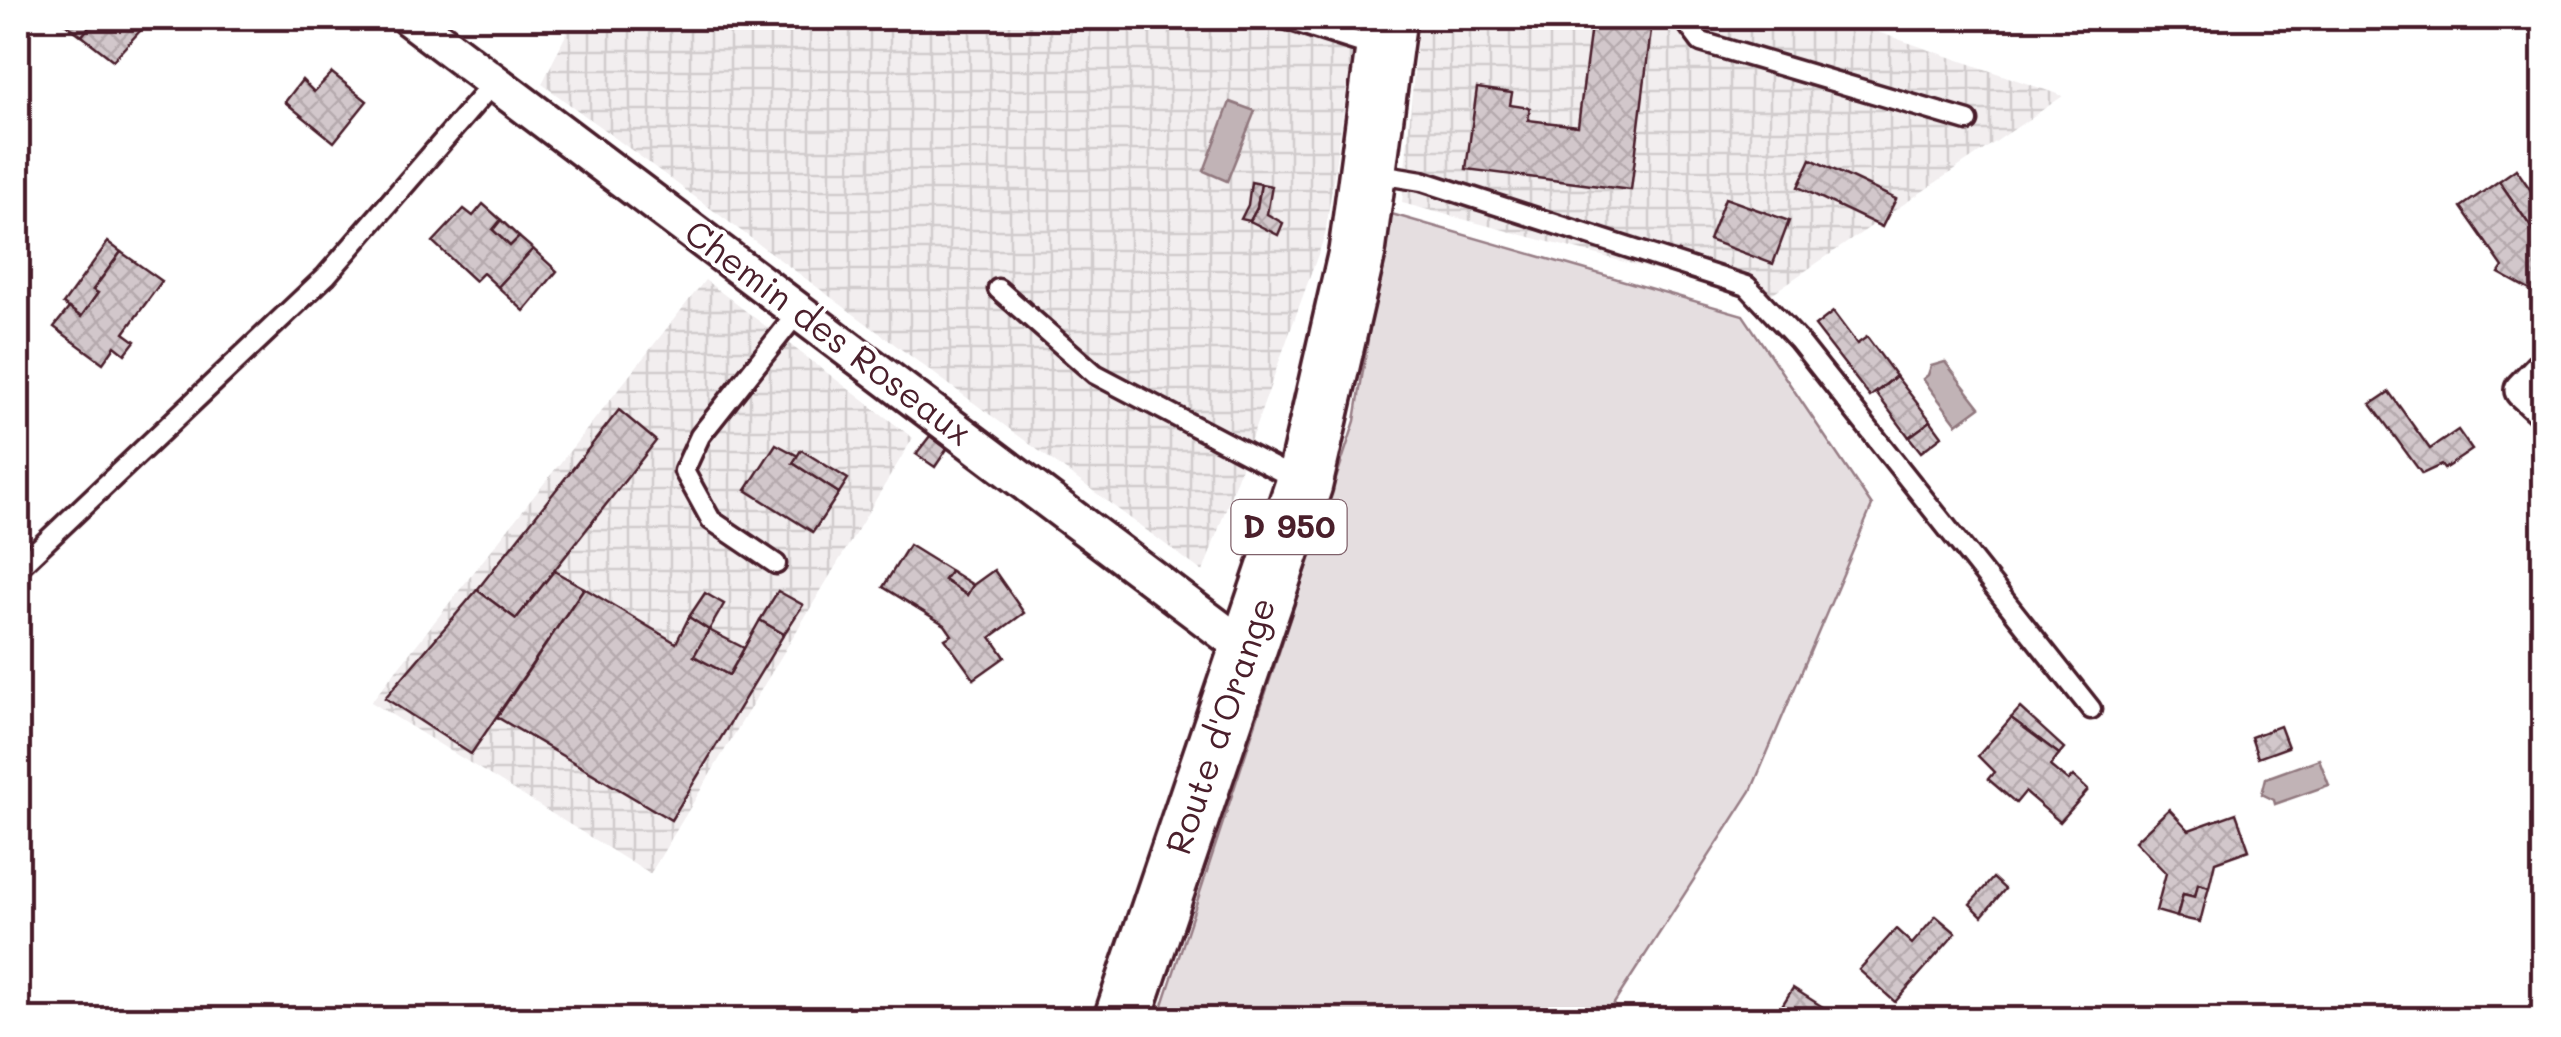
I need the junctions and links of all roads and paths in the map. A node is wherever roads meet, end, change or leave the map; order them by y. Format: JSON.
{"nodes":[{"id":1,"x":409,"y":18,"type":"edge"},
{"id":2,"x":1282,"y":18,"type":"edge"},
{"id":3,"x":1683,"y":18,"type":"edge"},
{"id":4,"x":1386,"y":34,"type":"edge"},
{"id":5,"x":494,"y":82,"type":"junction"},
{"id":6,"x":1968,"y":121,"type":"dead end"},
{"id":7,"x":1367,"y":172,"type":"junction"},
{"id":8,"x":998,"y":289,"type":"dead end"},
{"id":9,"x":799,"y":311,"type":"junction"},
{"id":10,"x":2544,"y":368,"type":"edge"},
{"id":11,"x":2544,"y":409,"type":"edge"},
{"id":12,"x":1304,"y":484,"type":"junction"},
{"id":13,"x":776,"y":564,"type":"dead end"},
{"id":14,"x":18,"y":568,"type":"edge"},
{"id":15,"x":1246,"y":649,"type":"junction"},
{"id":16,"x":2091,"y":709,"type":"dead end"},
{"id":17,"x":1122,"y":1020,"type":"edge"}],
"edges":[{"from":1,"to":5,"type":"street","name":"Chemin des Roseaux"},
{"from":2,"to":4,"type":"lane"},
{"from":3,"to":6,"type":"lane"},
{"from":4,"to":7,"type":"main road","name":"Route d'Orange","number":"D 950"},
{"from":5,"to":9,"type":"street","name":"Chemin des Roseaux"},
{"from":5,"to":14,"type":"lane"},
{"from":7,"to":12,"type":"main road","name":"Route d'Orange","number":"D 950"},
{"from":7,"to":16,"type":"lane"},
{"from":8,"to":12,"type":"lane"},
{"from":9,"to":13,"type":"lane"},
{"from":9,"to":15,"type":"street","name":"Chemin des Roseaux"},
{"from":10,"to":11,"type":"street"},
{"from":12,"to":15,"type":"main road","name":"Route d'Orange","number":"D 950"},
{"from":15,"to":17,"type":"main road","name":"Route d'Orange","number":"D 950"}]}
